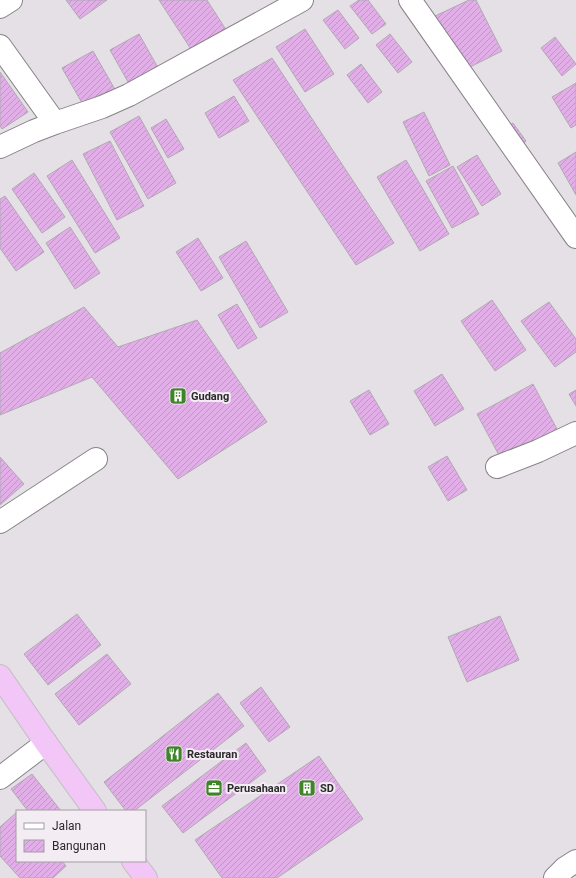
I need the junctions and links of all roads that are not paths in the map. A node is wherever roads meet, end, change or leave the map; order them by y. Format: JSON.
{"nodes":[{"id":1,"x":10,"y":0,"type":"edge"},
{"id":2,"x":302,"y":0,"type":"edge"},
{"id":3,"x":410,"y":0,"type":"edge"},
{"id":4,"x":0,"y":7,"type":"edge"},
{"id":5,"x":0,"y":46,"type":"edge"},
{"id":6,"x":55,"y":124,"type":"junction"},
{"id":7,"x":0,"y":147,"type":"edge"},
{"id":8,"x":576,"y":236,"type":"edge"},
{"id":9,"x":576,"y":433,"type":"edge"},
{"id":10,"x":96,"y":459,"type":"dead end"},
{"id":11,"x":497,"y":466,"type":"dead end"},
{"id":12,"x":0,"y":522,"type":"edge"},
{"id":13,"x":0,"y":676,"type":"edge"},
{"id":14,"x":46,"y":743,"type":"junction"},
{"id":15,"x":0,"y":778,"type":"edge"},
{"id":16,"x":94,"y":810,"type":"edge"},
{"id":17,"x":576,"y":861,"type":"edge"},
{"id":18,"x":134,"y":862,"type":"edge"},
{"id":19,"x":146,"y":878,"type":"edge"},
{"id":20,"x":555,"y":878,"type":"edge"}],
"edges":[{"from":1,"to":4,"type":"street"},
{"from":2,"to":6,"type":"street"},
{"from":3,"to":8,"type":"street"},
{"from":5,"to":6,"type":"street"},
{"from":6,"to":7,"type":"street"},
{"from":9,"to":11,"type":"street"},
{"from":10,"to":12,"type":"street"},
{"from":13,"to":14,"type":"highway"},
{"from":14,"to":15,"type":"street"},
{"from":14,"to":16,"type":"highway"},
{"from":17,"to":20,"type":"street"},
{"from":18,"to":19,"type":"highway"}]}
